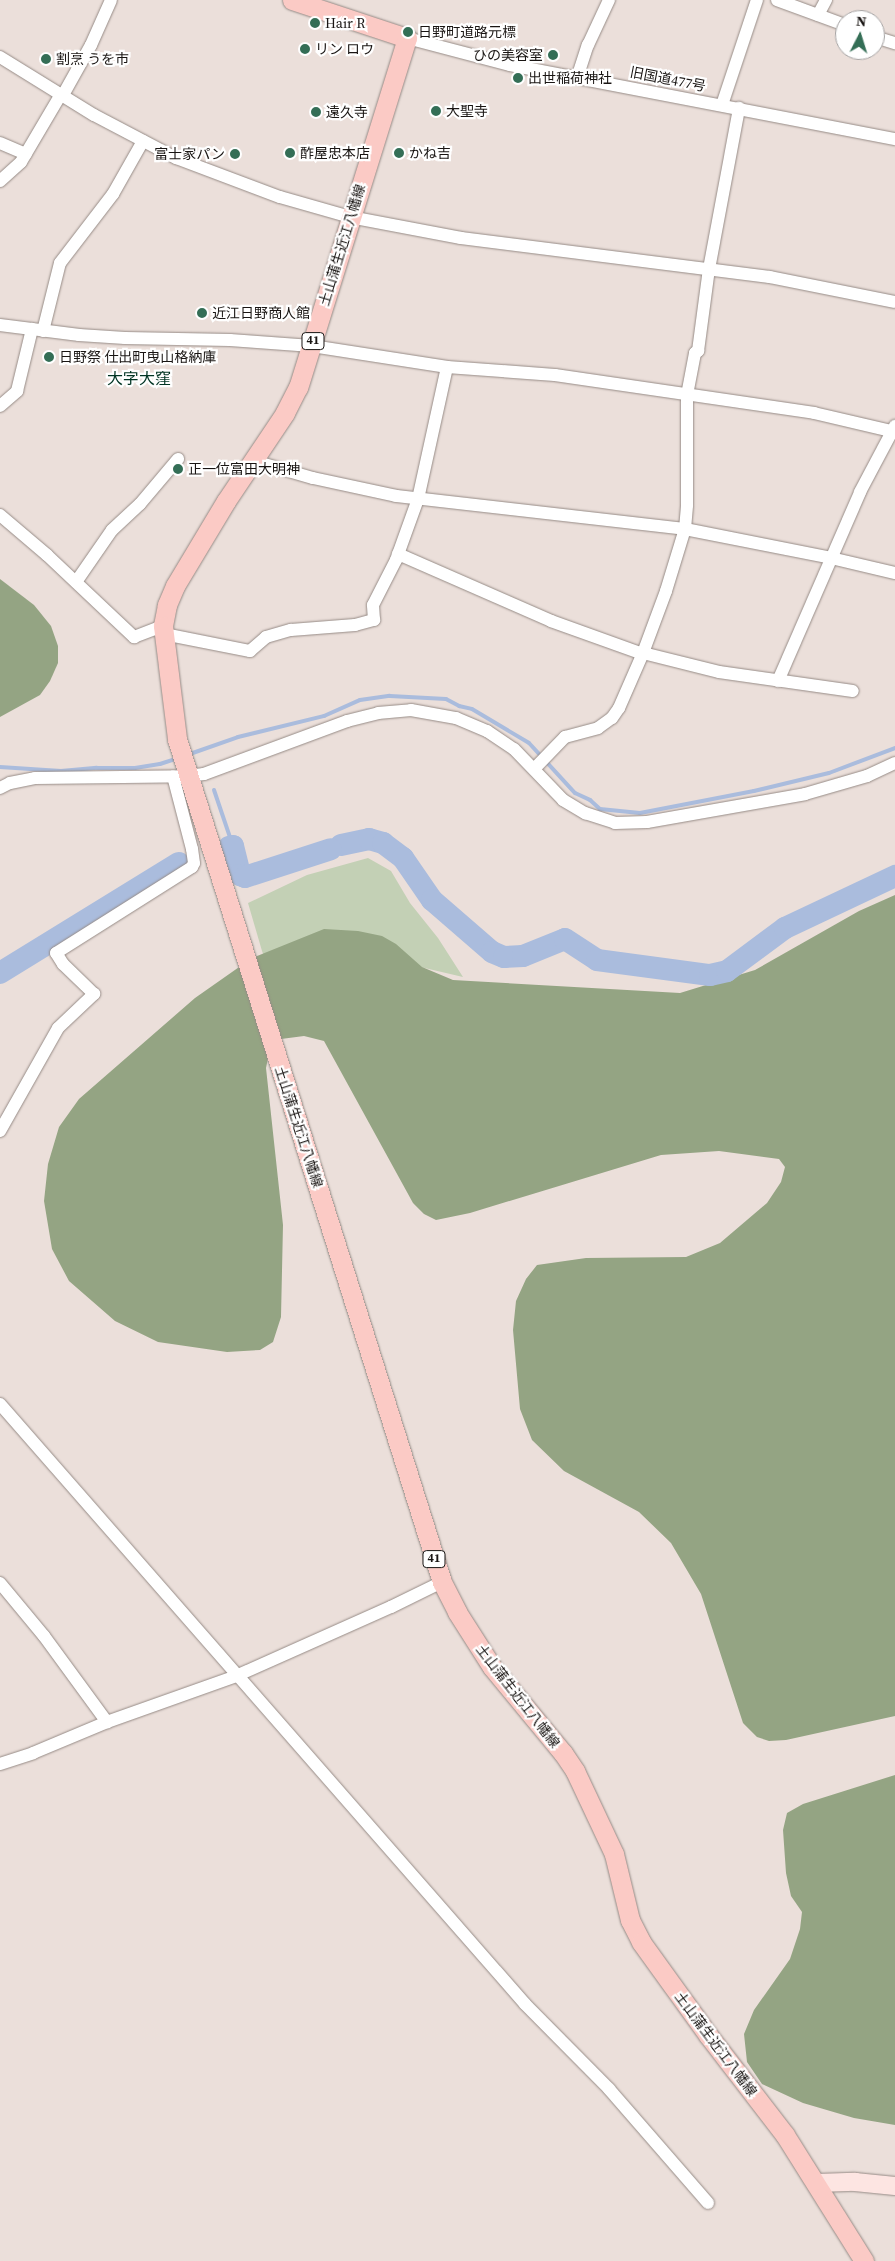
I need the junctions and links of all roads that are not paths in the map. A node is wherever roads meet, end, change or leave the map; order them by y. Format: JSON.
{"nodes":[{"id":1,"x":111,"y":0,"type":"edge"},
{"id":2,"x":292,"y":0,"type":"edge"},
{"id":3,"x":608,"y":0,"type":"edge"},
{"id":4,"x":757,"y":0,"type":"edge"},
{"id":5,"x":777,"y":0,"type":"edge"},
{"id":6,"x":826,"y":0,"type":"edge"},
{"id":7,"x":818,"y":15,"type":"junction"},
{"id":8,"x":835,"y":21,"type":"edge"},
{"id":9,"x":407,"y":38,"type":"junction"},
{"id":10,"x":0,"y":57,"type":"edge"},
{"id":11,"x":577,"y":78,"type":"junction"},
{"id":12,"x":62,"y":94,"type":"junction"},
{"id":13,"x":722,"y":105,"type":"junction"},
{"id":14,"x":739,"y":108,"type":"junction"},
{"id":15,"x":895,"y":138,"type":"edge"},
{"id":16,"x":143,"y":141,"type":"junction"},
{"id":17,"x":0,"y":143,"type":"edge"},
{"id":18,"x":26,"y":154,"type":"junction"},
{"id":19,"x":0,"y":181,"type":"edge"},
{"id":20,"x":350,"y":218,"type":"junction"},
{"id":21,"x":709,"y":268,"type":"junction"},
{"id":22,"x":895,"y":302,"type":"edge"},
{"id":23,"x":0,"y":325,"type":"edge"},
{"id":24,"x":37,"y":330,"type":"junction"},
{"id":25,"x":312,"y":346,"type":"junction"},
{"id":26,"x":447,"y":367,"type":"junction"},
{"id":27,"x":687,"y":395,"type":"junction"},
{"id":28,"x":0,"y":406,"type":"edge"},
{"id":29,"x":894,"y":430,"type":"edge"},
{"id":30,"x":178,"y":459,"type":"dead end"},
{"id":31,"x":254,"y":461,"type":"junction"},
{"id":32,"x":418,"y":499,"type":"junction"},
{"id":33,"x":0,"y":515,"type":"edge"},
{"id":34,"x":685,"y":529,"type":"junction"},
{"id":35,"x":398,"y":554,"type":"junction"},
{"id":36,"x":831,"y":558,"type":"junction"},
{"id":37,"x":895,"y":573,"type":"edge"},
{"id":38,"x":76,"y":582,"type":"junction"},
{"id":39,"x":163,"y":630,"type":"junction"},
{"id":40,"x":643,"y":653,"type":"junction"},
{"id":41,"x":778,"y":681,"type":"junction"},
{"id":42,"x":854,"y":691,"type":"dead end"},
{"id":43,"x":895,"y":763,"type":"edge"},
{"id":44,"x":536,"y":767,"type":"junction"},
{"id":45,"x":182,"y":773,"type":"junction"},
{"id":46,"x":0,"y":788,"type":"edge"},
{"id":47,"x":0,"y":1131,"type":"edge"},
{"id":48,"x":0,"y":1404,"type":"edge"},
{"id":49,"x":442,"y":1582,"type":"junction"},
{"id":50,"x":0,"y":1583,"type":"edge"},
{"id":51,"x":236,"y":1676,"type":"junction"},
{"id":52,"x":107,"y":1722,"type":"junction"},
{"id":53,"x":0,"y":1764,"type":"edge"},
{"id":54,"x":816,"y":2183,"type":"junction"},
{"id":55,"x":895,"y":2186,"type":"edge"},
{"id":56,"x":708,"y":2203,"type":"dead end"},
{"id":57,"x":864,"y":2261,"type":"edge"}],
"edges":[{"from":1,"to":12,"type":"street"},
{"from":2,"to":9,"type":"main road"},
{"from":3,"to":11,"type":"street"},
{"from":4,"to":13,"type":"street"},
{"from":5,"to":7,"type":"street"},
{"from":6,"to":7,"type":"street"},
{"from":7,"to":8,"type":"street"},
{"from":9,"to":11,"type":"street","name":"旧国道477号"},
{"from":9,"to":20,"type":"main road","name":"土山蒲生近江八幡線","number":"41"},
{"from":10,"to":12,"type":"street"},
{"from":11,"to":13,"type":"street","name":"旧国道477号"},
{"from":12,"to":16,"type":"street"},
{"from":12,"to":18,"type":"street"},
{"from":13,"to":14,"type":"street","name":"旧国道477号"},
{"from":14,"to":15,"type":"street","name":"旧国道477号"},
{"from":14,"to":21,"type":"street"},
{"from":16,"to":20,"type":"street"},
{"from":16,"to":24,"type":"street"},
{"from":17,"to":18,"type":"street"},
{"from":18,"to":19,"type":"street"},
{"from":20,"to":21,"type":"street"},
{"from":20,"to":25,"type":"main road","name":"土山蒲生近江八幡線","number":"41"},
{"from":21,"to":22,"type":"street"},
{"from":21,"to":27,"type":"street"},
{"from":23,"to":24,"type":"street"},
{"from":24,"to":25,"type":"street"},
{"from":24,"to":28,"type":"street"},
{"from":25,"to":26,"type":"street"},
{"from":25,"to":31,"type":"main road","name":"土山蒲生近江八幡線","number":"41"},
{"from":26,"to":27,"type":"street"},
{"from":26,"to":32,"type":"street"},
{"from":27,"to":29,"type":"street"},
{"from":27,"to":34,"type":"street"},
{"from":29,"to":36,"type":"street"},
{"from":30,"to":38,"type":"street"},
{"from":31,"to":32,"type":"street"},
{"from":31,"to":39,"type":"main road","name":"土山蒲生近江八幡線","number":"41"},
{"from":32,"to":34,"type":"street"},
{"from":32,"to":35,"type":"street"},
{"from":33,"to":38,"type":"street"},
{"from":34,"to":36,"type":"street"},
{"from":34,"to":40,"type":"street"},
{"from":35,"to":39,"type":"street"},
{"from":35,"to":40,"type":"street"},
{"from":36,"to":37,"type":"street"},
{"from":36,"to":41,"type":"street"},
{"from":38,"to":39,"type":"street"},
{"from":39,"to":45,"type":"main road","name":"土山蒲生近江八幡線","number":"41"},
{"from":40,"to":41,"type":"street"},
{"from":40,"to":44,"type":"street"},
{"from":41,"to":42,"type":"street"},
{"from":43,"to":44,"type":"street"},
{"from":44,"to":45,"type":"street"},
{"from":45,"to":46,"type":"street"},
{"from":45,"to":47,"type":"street"},
{"from":45,"to":49,"type":"main road","name":"土山蒲生近江八幡線","number":"41"},
{"from":48,"to":51,"type":"street"},
{"from":49,"to":51,"type":"street"},
{"from":49,"to":54,"type":"main road","name":"土山蒲生近江八幡線","number":"41"},
{"from":50,"to":52,"type":"street"},
{"from":51,"to":52,"type":"street"},
{"from":51,"to":56,"type":"street"},
{"from":52,"to":53,"type":"street"},
{"from":54,"to":55,"type":"street"},
{"from":54,"to":57,"type":"main road","name":"土山蒲生近江八幡線","number":"41"}]}
